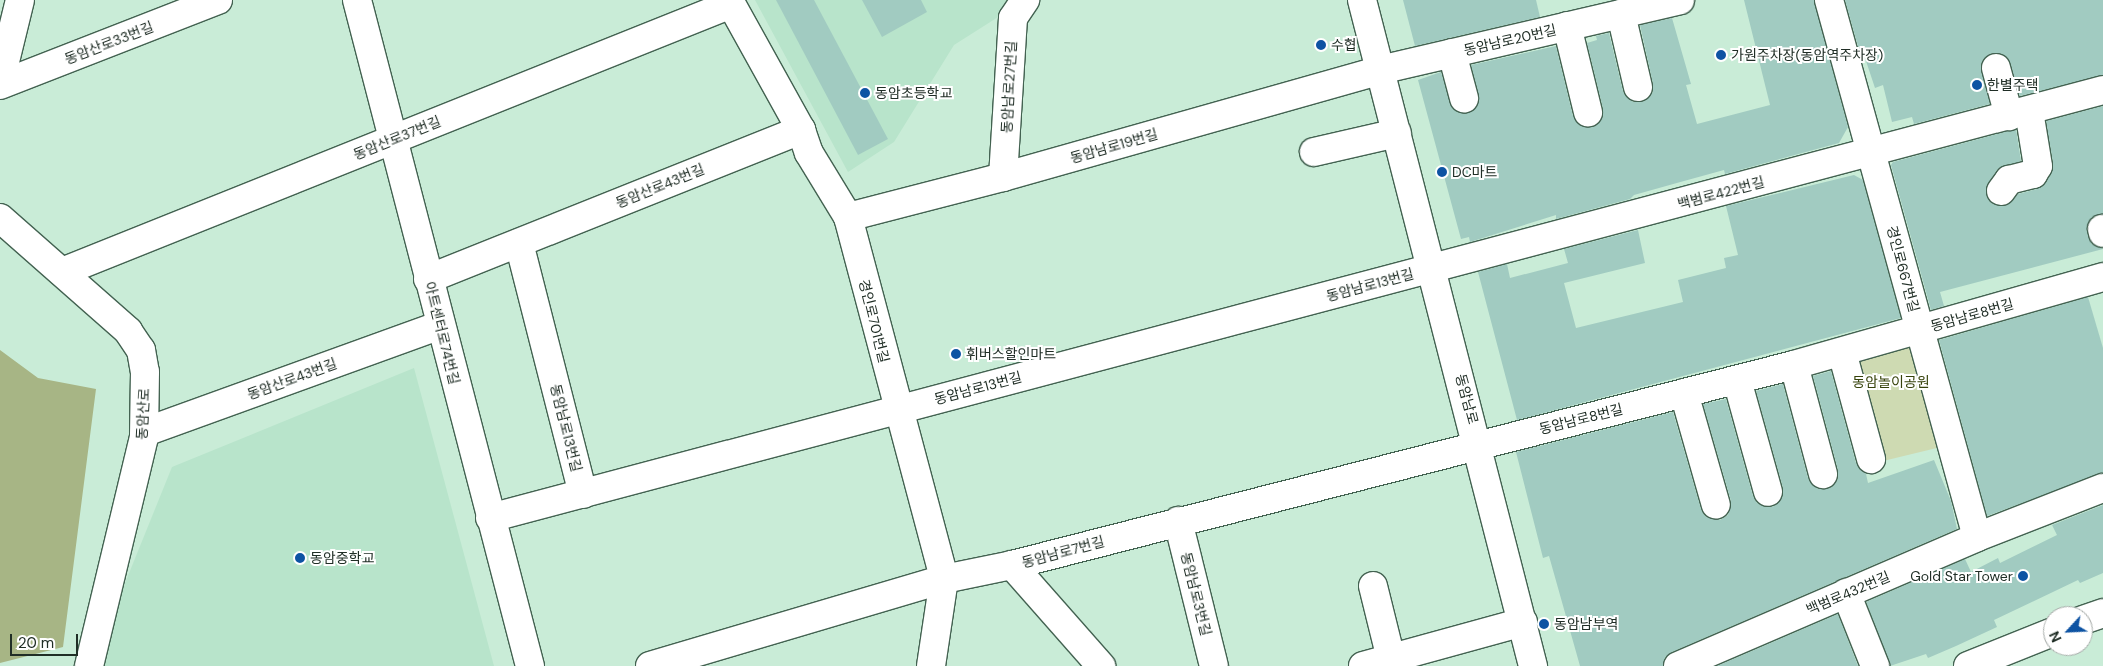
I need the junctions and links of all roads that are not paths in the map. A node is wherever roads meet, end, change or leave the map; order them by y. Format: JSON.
{"nodes":[{"id":1,"x":20,"y":0,"type":"edge"},
{"id":2,"x":218,"y":0,"type":"edge"},
{"id":3,"x":357,"y":0,"type":"edge"},
{"id":4,"x":1025,"y":0,"type":"edge"},
{"id":5,"x":1362,"y":0,"type":"edge"},
{"id":6,"x":1680,"y":0,"type":"edge"},
{"id":7,"x":1829,"y":0,"type":"edge"},
{"id":8,"x":730,"y":2,"type":"edge"},
{"id":9,"x":1622,"y":14,"type":"junction"},
{"id":10,"x":1568,"y":26,"type":"junction"},
{"id":11,"x":1452,"y":53,"type":"junction"},
{"id":12,"x":1996,"y":68,"type":"dead end"},
{"id":13,"x":1380,"y":70,"type":"junction"},
{"id":14,"x":0,"y":84,"type":"edge"},
{"id":15,"x":1638,"y":87,"type":"dead end"},
{"id":16,"x":2103,"y":90,"type":"edge"},
{"id":17,"x":1464,"y":98,"type":"dead end"},
{"id":18,"x":1588,"y":112,"type":"dead end"},
{"id":19,"x":2019,"y":114,"type":"junction"},
{"id":20,"x":801,"y":130,"type":"junction"},
{"id":21,"x":1397,"y":133,"type":"junction"},
{"id":22,"x":393,"y":140,"type":"junction"},
{"id":23,"x":1314,"y":152,"type":"dead end"},
{"id":24,"x":1872,"y":154,"type":"junction"},
{"id":25,"x":1003,"y":177,"type":"junction"},
{"id":26,"x":2001,"y":191,"type":"dead end"},
{"id":27,"x":0,"y":218,"type":"edge"},
{"id":28,"x":848,"y":218,"type":"junction"},
{"id":29,"x":519,"y":243,"type":"junction"},
{"id":30,"x":1432,"y":269,"type":"junction"},
{"id":31,"x":62,"y":272,"type":"junction"},
{"id":32,"x":2103,"y":277,"type":"edge"},
{"id":33,"x":428,"y":279,"type":"junction"},
{"id":34,"x":440,"y":325,"type":"junction"},
{"id":35,"x":1920,"y":330,"type":"junction"},
{"id":36,"x":1842,"y":352,"type":"junction"},
{"id":37,"x":1794,"y":365,"type":"junction"},
{"id":38,"x":1737,"y":380,"type":"junction"},
{"id":39,"x":1684,"y":393,"type":"junction"},
{"id":40,"x":897,"y":409,"type":"junction"},
{"id":41,"x":144,"y":432,"type":"junction"},
{"id":42,"x":1479,"y":446,"type":"junction"},
{"id":43,"x":1871,"y":459,"type":"dead end"},
{"id":44,"x":1823,"y":474,"type":"dead end"},
{"id":45,"x":2103,"y":488,"type":"edge"},
{"id":46,"x":1768,"y":492,"type":"dead end"},
{"id":47,"x":583,"y":494,"type":"junction"},
{"id":48,"x":1716,"y":505,"type":"dead end"},
{"id":49,"x":490,"y":518,"type":"junction"},
{"id":50,"x":1178,"y":521,"type":"junction"},
{"id":51,"x":1977,"y":537,"type":"junction"},
{"id":52,"x":1012,"y":565,"type":"junction"},
{"id":53,"x":944,"y":579,"type":"junction"},
{"id":54,"x":1373,"y":586,"type":"dead end"},
{"id":55,"x":1846,"y":594,"type":"junction"},
{"id":56,"x":1523,"y":622,"type":"junction"},
{"id":57,"x":2043,"y":636,"type":"edge"},
{"id":58,"x":725,"y":655,"type":"edge"},
{"id":59,"x":1391,"y":659,"type":"junction"},
{"id":60,"x":89,"y":666,"type":"edge"},
{"id":61,"x":530,"y":666,"type":"edge"},
{"id":62,"x":650,"y":666,"type":"edge"},
{"id":63,"x":930,"y":666,"type":"edge"},
{"id":64,"x":1101,"y":666,"type":"edge"},
{"id":65,"x":1214,"y":666,"type":"edge"},
{"id":66,"x":1363,"y":666,"type":"edge"},
{"id":67,"x":1532,"y":666,"type":"edge"},
{"id":68,"x":1678,"y":666,"type":"edge"},
{"id":69,"x":1875,"y":666,"type":"edge"},
{"id":70,"x":1968,"y":666,"type":"edge"}],
"edges":[{"from":1,"to":14,"type":"street","name":"동암산로33번길"},
{"from":2,"to":14,"type":"street","name":"동암산로33번길"},
{"from":3,"to":22,"type":"street","name":"아트센터로74번길"},
{"from":4,"to":25,"type":"street","name":"동암남로27번길"},
{"from":5,"to":13,"type":"street","name":"동암남로"},
{"from":6,"to":9,"type":"street","name":"동암남로20번길"},
{"from":7,"to":24,"type":"street","name":"경인로667번길"},
{"from":8,"to":20,"type":"street","name":"경인로701번길"},
{"from":8,"to":22,"type":"street","name":"동암산로37번길"},
{"from":9,"to":10,"type":"street","name":"동암남로20번길"},
{"from":9,"to":15,"type":"street"},
{"from":10,"to":11,"type":"street","name":"동암남로20번길"},
{"from":10,"to":18,"type":"street","name":"동암남로20번길"},
{"from":11,"to":13,"type":"street","name":"동암남로20번길"},
{"from":11,"to":17,"type":"street","name":"동암남로20번길"},
{"from":12,"to":19,"type":"street"},
{"from":13,"to":21,"type":"street","name":"동암남로"},
{"from":13,"to":25,"type":"street","name":"동암남로19번길"},
{"from":16,"to":19,"type":"street","name":"백범로422번길"},
{"from":19,"to":24,"type":"street","name":"백범로422번길"},
{"from":19,"to":26,"type":"street"},
{"from":20,"to":28,"type":"street","name":"경인로701번길"},
{"from":20,"to":29,"type":"street","name":"동암산로43번길"},
{"from":21,"to":23,"type":"street"},
{"from":21,"to":30,"type":"street","name":"동암남로"},
{"from":22,"to":31,"type":"street","name":"동암산로37번길"},
{"from":22,"to":33,"type":"street","name":"아트센터로74번길"},
{"from":24,"to":30,"type":"street","name":"백범로422번길"},
{"from":24,"to":35,"type":"street","name":"경인로667번길"},
{"from":25,"to":28,"type":"street","name":"동암남로19번길"},
{"from":27,"to":31,"type":"street","name":"동암산로"},
{"from":28,"to":40,"type":"street","name":"경인로701번길"},
{"from":29,"to":33,"type":"street","name":"동암산로43번길"},
{"from":29,"to":47,"type":"street","name":"동암남로13번길"},
{"from":30,"to":40,"type":"street","name":"동암남로13번길"},
{"from":30,"to":42,"type":"street","name":"동암남로"},
{"from":31,"to":41,"type":"street","name":"동암산로"},
{"from":32,"to":35,"type":"street","name":"동암남로8번길"},
{"from":33,"to":34,"type":"street","name":"아트센터로74번길"},
{"from":34,"to":41,"type":"street","name":"동암산로43번길"},
{"from":34,"to":49,"type":"street","name":"아트센터로74번길"},
{"from":35,"to":36,"type":"street","name":"동암남로8번길"},
{"from":35,"to":51,"type":"street","name":"경인로667번길"},
{"from":36,"to":37,"type":"street","name":"동암남로8번길"},
{"from":36,"to":43,"type":"street"},
{"from":37,"to":38,"type":"street","name":"동암남로8번길"},
{"from":37,"to":44,"type":"street"},
{"from":38,"to":39,"type":"street","name":"동암남로8번길"},
{"from":38,"to":46,"type":"street"},
{"from":39,"to":42,"type":"street","name":"동암남로8번길"},
{"from":39,"to":48,"type":"street"},
{"from":40,"to":47,"type":"street","name":"동암남로13번길"},
{"from":40,"to":53,"type":"street","name":"경인로701번길"},
{"from":41,"to":60,"type":"street","name":"동암산로"},
{"from":42,"to":50,"type":"street","name":"동암남로7번길"},
{"from":42,"to":56,"type":"street","name":"동암남로"},
{"from":45,"to":51,"type":"street","name":"백범로432번길"},
{"from":47,"to":49,"type":"street","name":"동암남로13번길"},
{"from":49,"to":61,"type":"street","name":"아트센터로74번길"},
{"from":50,"to":52,"type":"street","name":"동암남로7번길"},
{"from":50,"to":65,"type":"street","name":"동암남로3번길"},
{"from":51,"to":55,"type":"street","name":"백범로432번길"},
{"from":52,"to":53,"type":"street","name":"동암남로7번길"},
{"from":52,"to":64,"type":"street"},
{"from":53,"to":58,"type":"street","name":"동암남로7번길"},
{"from":53,"to":63,"type":"street","name":"경인로701번길"},
{"from":54,"to":59,"type":"street"},
{"from":55,"to":68,"type":"street","name":"백범로432번길"},
{"from":55,"to":69,"type":"street"},
{"from":56,"to":59,"type":"street"},
{"from":56,"to":67,"type":"street","name":"동암남로"},
{"from":57,"to":70,"type":"street"},
{"from":58,"to":62,"type":"street","name":"동암남로7번길"},
{"from":59,"to":66,"type":"street"}]}
